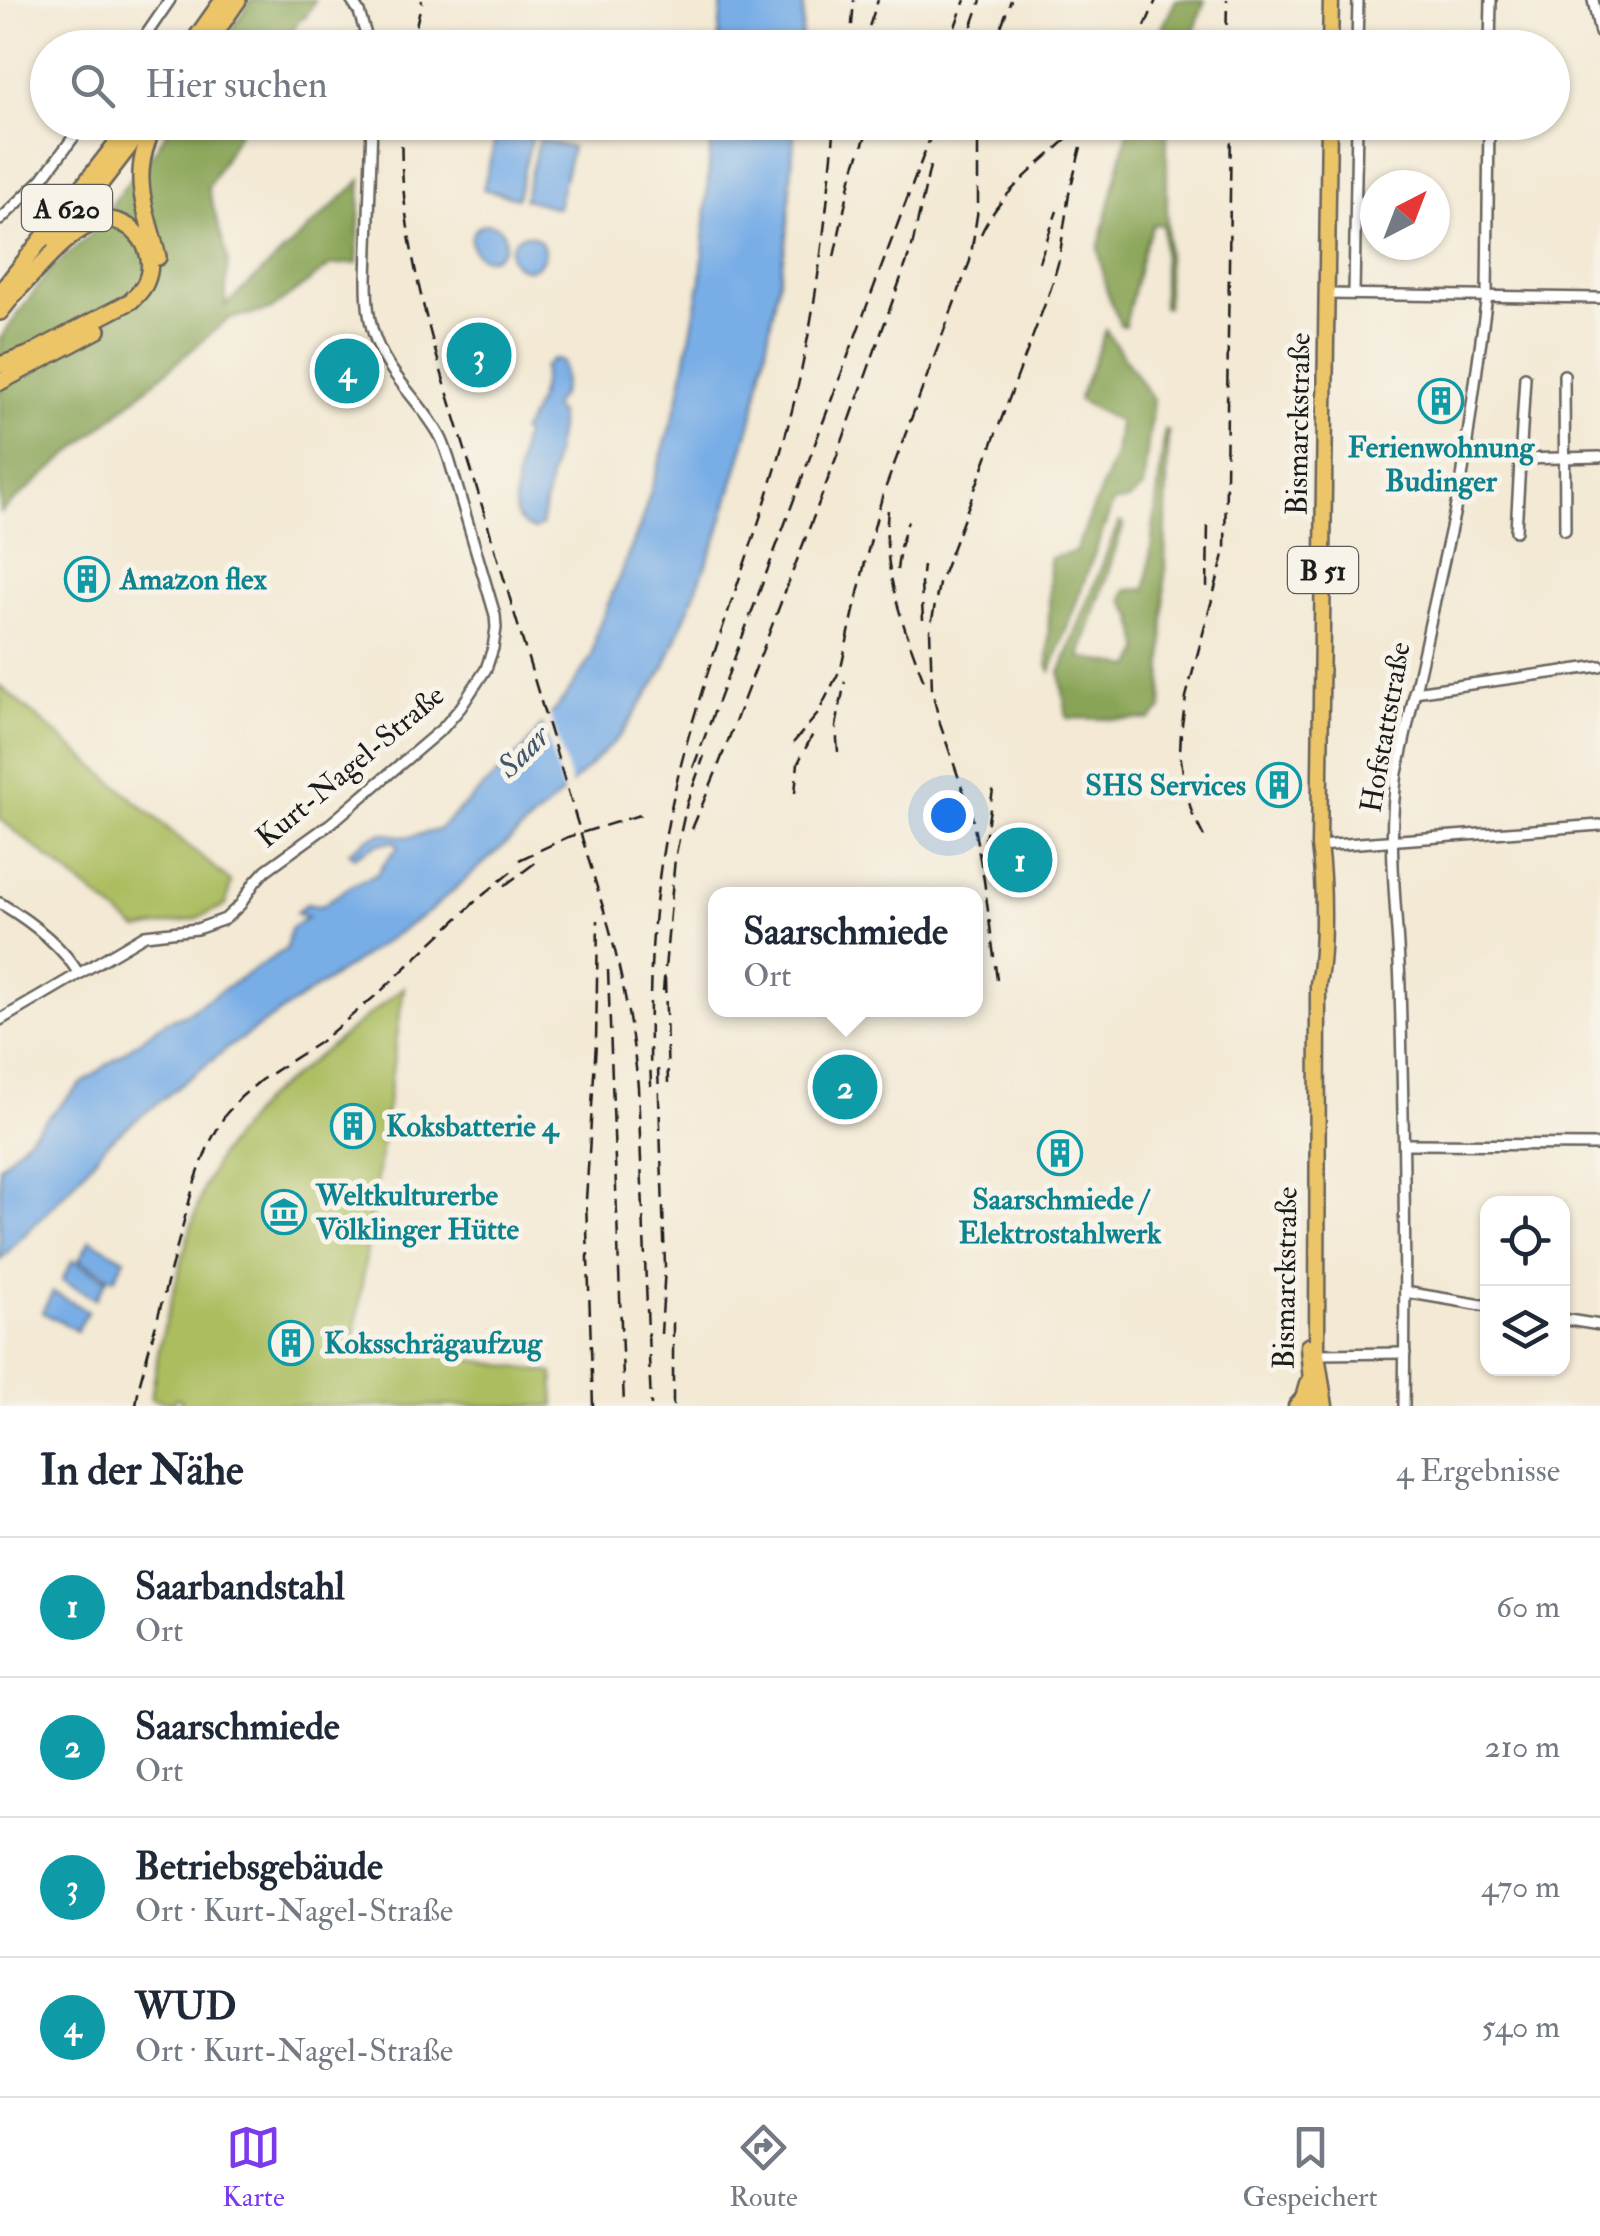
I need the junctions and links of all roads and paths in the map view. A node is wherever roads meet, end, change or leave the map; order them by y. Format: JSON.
{"nodes":[{"id":1,"x":170,"y":0,"type":"edge"},
{"id":2,"x":223,"y":0,"type":"edge"},
{"id":3,"x":238,"y":0,"type":"edge"},
{"id":4,"x":351,"y":0,"type":"edge"},
{"id":5,"x":1331,"y":0,"type":"edge"},
{"id":6,"x":1358,"y":0,"type":"edge"},
{"id":7,"x":1490,"y":0,"type":"edge"},
{"id":8,"x":1593,"y":0,"type":"edge"},
{"id":9,"x":149,"y":30,"type":"edge"},
{"id":10,"x":202,"y":30,"type":"edge"},
{"id":11,"x":217,"y":30,"type":"edge"},
{"id":12,"x":366,"y":30,"type":"edge"},
{"id":13,"x":1330,"y":30,"type":"edge"},
{"id":14,"x":1358,"y":30,"type":"edge"},
{"id":15,"x":1490,"y":30,"type":"edge"},
{"id":16,"x":1600,"y":33,"type":"edge"},
{"id":17,"x":71,"y":140,"type":"edge"},
{"id":18,"x":120,"y":140,"type":"edge"},
{"id":19,"x":137,"y":140,"type":"edge"},
{"id":20,"x":146,"y":140,"type":"edge"},
{"id":21,"x":372,"y":140,"type":"edge"},
{"id":22,"x":1329,"y":140,"type":"edge"},
{"id":23,"x":1357,"y":140,"type":"edge"},
{"id":24,"x":1489,"y":140,"type":"edge"},
{"id":25,"x":0,"y":220,"type":"edge"},
{"id":26,"x":8,"y":293,"type":"edge"},
{"id":27,"x":1327,"y":294,"type":"junction"},
{"id":28,"x":1354,"y":294,"type":"junction"},
{"id":29,"x":1487,"y":296,"type":"junction"},
{"id":30,"x":1600,"y":298,"type":"edge"},
{"id":31,"x":0,"y":312,"type":"edge"},
{"id":32,"x":0,"y":365,"type":"edge"},
{"id":33,"x":1564,"y":375,"type":"dead end"},
{"id":34,"x":1525,"y":377,"type":"dead end"},
{"id":35,"x":0,"y":382,"type":"edge"},
{"id":36,"x":1466,"y":450,"type":"junction"},
{"id":37,"x":1600,"y":457,"type":"edge"},
{"id":38,"x":1521,"y":459,"type":"junction"},
{"id":39,"x":1565,"y":459,"type":"junction"},
{"id":40,"x":1565,"y":530,"type":"dead end"},
{"id":41,"x":1516,"y":531,"type":"dead end"},
{"id":42,"x":1600,"y":666,"type":"edge"},
{"id":43,"x":1414,"y":692,"type":"junction"},
{"id":44,"x":1600,"y":824,"type":"edge"},
{"id":45,"x":1392,"y":840,"type":"junction"},
{"id":46,"x":1318,"y":846,"type":"junction"},
{"id":47,"x":0,"y":904,"type":"edge"},
{"id":48,"x":79,"y":974,"type":"junction"},
{"id":49,"x":0,"y":1020,"type":"edge"},
{"id":50,"x":1404,"y":1144,"type":"junction"},
{"id":51,"x":1600,"y":1145,"type":"edge"},
{"id":52,"x":1317,"y":1150,"type":"junction"},
{"id":53,"x":1405,"y":1292,"type":"junction"},
{"id":54,"x":1480,"y":1305,"type":"edge"},
{"id":55,"x":1570,"y":1320,"type":"edge"},
{"id":56,"x":1600,"y":1326,"type":"edge"},
{"id":57,"x":1405,"y":1352,"type":"junction"},
{"id":58,"x":1317,"y":1354,"type":"junction"},
{"id":59,"x":1309,"y":1374,"type":"junction"},
{"id":60,"x":1321,"y":1405,"type":"edge"},
{"id":61,"x":1296,"y":1406,"type":"edge"},
{"id":62,"x":1404,"y":1406,"type":"edge"}],
"edges":[{"from":1,"to":9,"type":"street"},
{"from":2,"to":10,"type":"highway"},
{"from":3,"to":11,"type":"highway"},
{"from":4,"to":12,"type":"street"},
{"from":5,"to":13,"type":"main road"},
{"from":6,"to":14,"type":"street"},
{"from":7,"to":15,"type":"street"},
{"from":8,"to":16,"type":"street"},
{"from":17,"to":25,"type":"street"},
{"from":18,"to":26,"type":"highway","number":"A 620"},
{"from":19,"to":26,"type":"highway","number":"A 620"},
{"from":20,"to":35,"type":"highway"},
{"from":21,"to":48,"type":"street","name":"Kurt-Nagel-Straße"},
{"from":22,"to":27,"type":"main road","name":"Bismarckstraße","number":"B 51"},
{"from":23,"to":28,"type":"street"},
{"from":24,"to":29,"type":"street","name":"Hofstattstraße"},
{"from":26,"to":31,"type":"highway","number":"A 620"},
{"from":26,"to":32,"type":"highway"},
{"from":27,"to":28,"type":"street"},
{"from":27,"to":46,"type":"main road","name":"Bismarckstraße","number":"B 51"},
{"from":28,"to":29,"type":"street"},
{"from":29,"to":30,"type":"street"},
{"from":29,"to":36,"type":"street","name":"Hofstattstraße"},
{"from":33,"to":39,"type":"street"},
{"from":34,"to":38,"type":"street"},
{"from":36,"to":38,"type":"street"},
{"from":36,"to":43,"type":"street","name":"Hofstattstraße"},
{"from":37,"to":39,"type":"street"},
{"from":38,"to":39,"type":"street"},
{"from":38,"to":41,"type":"street"},
{"from":39,"to":40,"type":"street"},
{"from":42,"to":43,"type":"street"},
{"from":43,"to":45,"type":"street","name":"Hofstattstraße"},
{"from":44,"to":45,"type":"street"},
{"from":45,"to":46,"type":"street"},
{"from":45,"to":50,"type":"street","name":"Hofstattstraße"},
{"from":46,"to":52,"type":"main road","name":"Bismarckstraße","number":"B 51"},
{"from":47,"to":48,"type":"street"},
{"from":48,"to":49,"type":"street"},
{"from":50,"to":51,"type":"street"},
{"from":50,"to":53,"type":"street","name":"Hofstattstraße"},
{"from":52,"to":58,"type":"main road","name":"Bismarckstraße","number":"B 51"},
{"from":52,"to":59,"type":"main road","name":"Bismarckstraße","number":"B 51"},
{"from":53,"to":54,"type":"street"},
{"from":53,"to":57,"type":"street","name":"Hofstattstraße"},
{"from":55,"to":56,"type":"street"},
{"from":57,"to":58,"type":"street"},
{"from":57,"to":62,"type":"street","name":"Hofstattstraße"},
{"from":58,"to":60,"type":"main road","name":"Bismarckstraße","number":"B 51"},
{"from":59,"to":60,"type":"main road","name":"Bismarckstraße","number":"B 51"},
{"from":59,"to":61,"type":"main road"}]}
